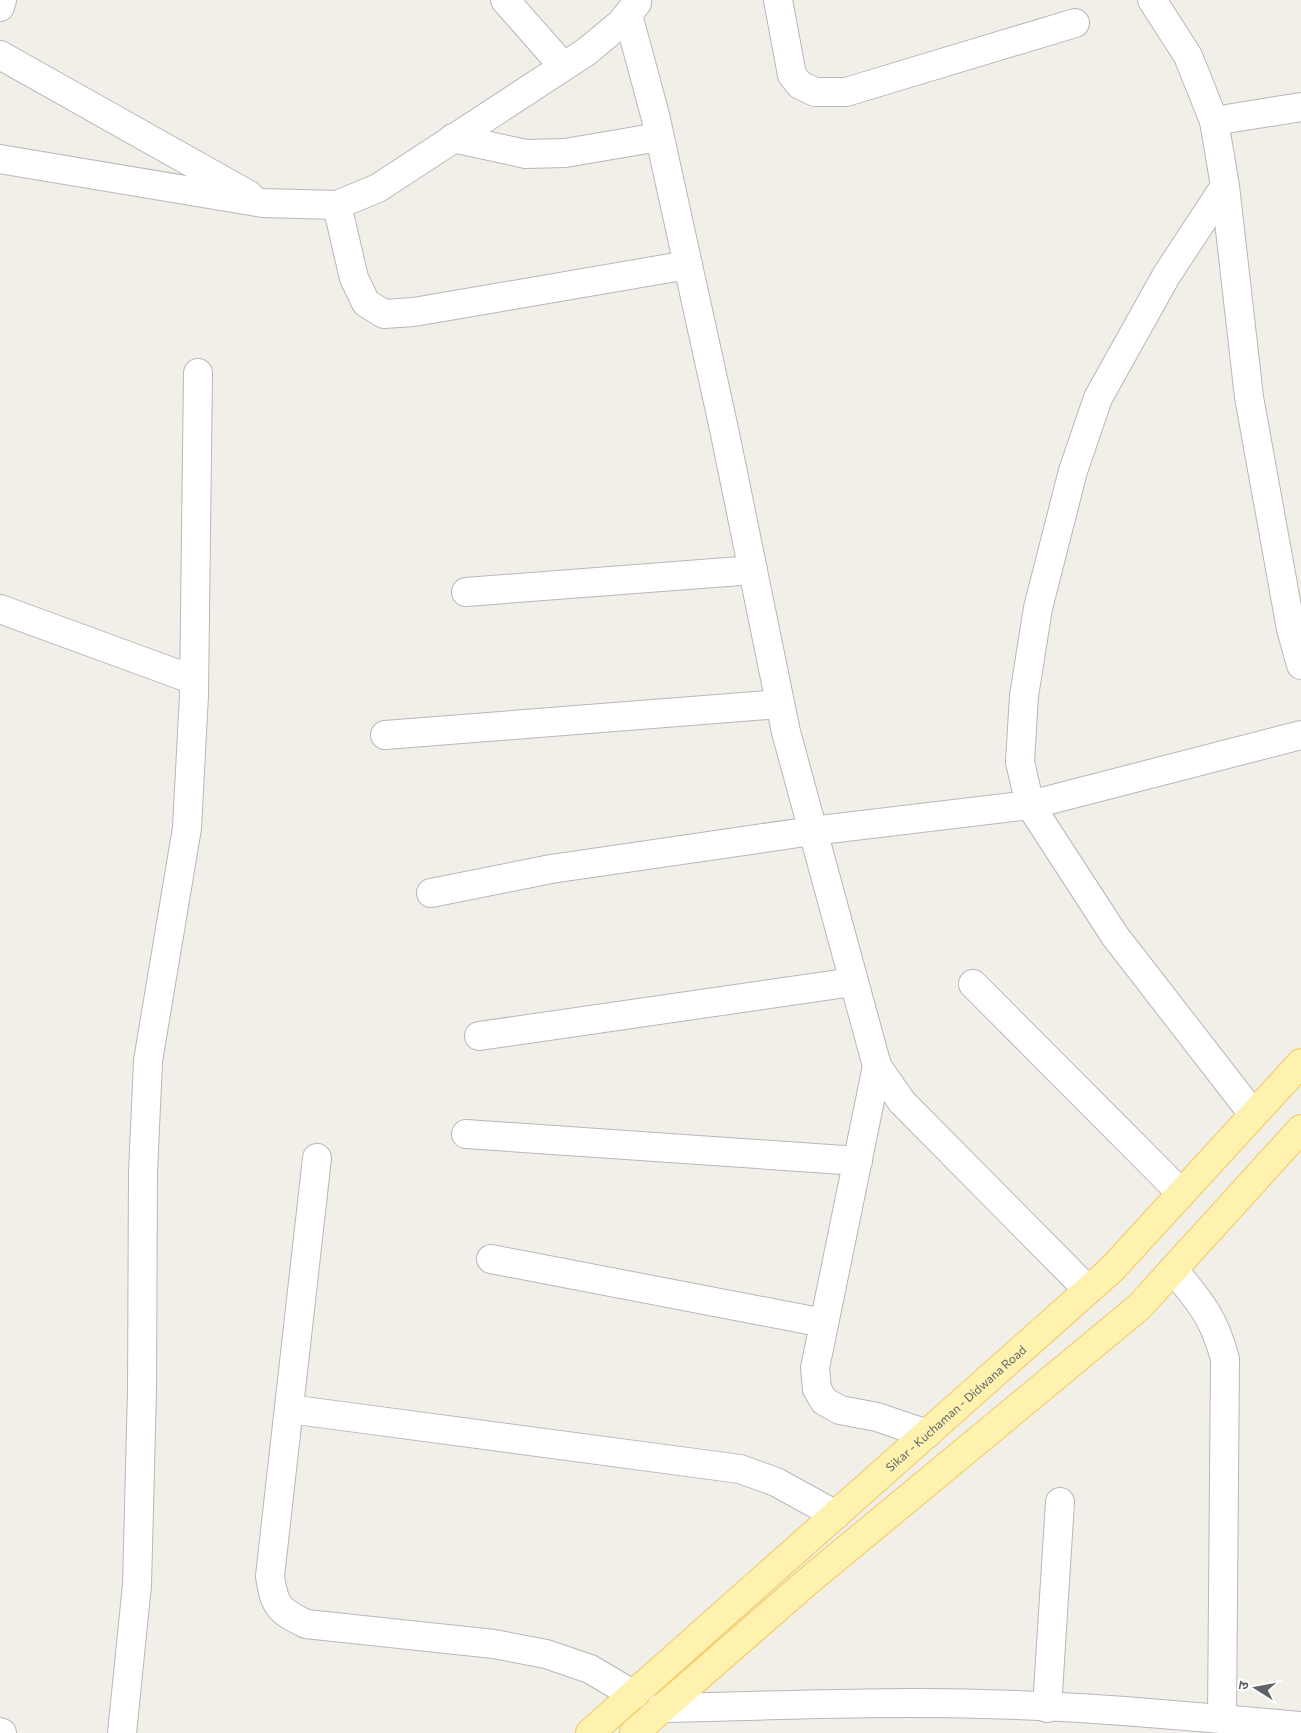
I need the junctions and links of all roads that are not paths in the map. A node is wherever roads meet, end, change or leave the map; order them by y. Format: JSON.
{"nodes":[{"id":1,"x":2,"y":0,"type":"edge"},
{"id":2,"x":505,"y":0,"type":"edge"},
{"id":3,"x":778,"y":0,"type":"edge"},
{"id":4,"x":1152,"y":0,"type":"edge"},
{"id":5,"x":0,"y":7,"type":"edge"},
{"id":6,"x":634,"y":7,"type":"edge"},
{"id":7,"x":1075,"y":23,"type":"dead end"},
{"id":8,"x":0,"y":55,"type":"edge"},
{"id":9,"x":563,"y":66,"type":"junction"},
{"id":10,"x":1301,"y":106,"type":"edge"},
{"id":11,"x":1214,"y":121,"type":"junction"},
{"id":12,"x":659,"y":137,"type":"junction"},
{"id":13,"x":453,"y":138,"type":"junction"},
{"id":14,"x":0,"y":159,"type":"edge"},
{"id":15,"x":1225,"y":186,"type":"junction"},
{"id":16,"x":263,"y":203,"type":"junction"},
{"id":17,"x":337,"y":205,"type":"junction"},
{"id":18,"x":688,"y":265,"type":"junction"},
{"id":19,"x":198,"y":374,"type":"dead end"},
{"id":20,"x":753,"y":570,"type":"junction"},
{"id":21,"x":466,"y":592,"type":"dead end"},
{"id":22,"x":0,"y":610,"type":"edge"},
{"id":23,"x":1301,"y":665,"type":"edge"},
{"id":24,"x":194,"y":680,"type":"junction"},
{"id":25,"x":780,"y":704,"type":"junction"},
{"id":26,"x":386,"y":735,"type":"dead end"},
{"id":27,"x":1301,"y":735,"type":"edge"},
{"id":28,"x":1030,"y":805,"type":"junction"},
{"id":29,"x":812,"y":831,"type":"junction"},
{"id":30,"x":431,"y":893,"type":"dead end"},
{"id":31,"x":853,"y":982,"type":"junction"},
{"id":32,"x":973,"y":984,"type":"dead end"},
{"id":33,"x":479,"y":1036,"type":"dead end"},
{"id":34,"x":1301,"y":1063,"type":"edge"},
{"id":35,"x":877,"y":1066,"type":"junction"},
{"id":36,"x":1254,"y":1114,"type":"junction"},
{"id":37,"x":1301,"y":1129,"type":"edge"},
{"id":38,"x":466,"y":1134,"type":"dead end"},
{"id":39,"x":317,"y":1158,"type":"dead end"},
{"id":40,"x":858,"y":1161,"type":"junction"},
{"id":41,"x":1181,"y":1193,"type":"junction"},
{"id":42,"x":491,"y":1259,"type":"dead end"},
{"id":43,"x":1173,"y":1269,"type":"junction"},
{"id":44,"x":1088,"y":1290,"type":"junction"},
{"id":45,"x":824,"y":1323,"type":"junction"},
{"id":46,"x":289,"y":1409,"type":"junction"},
{"id":47,"x":927,"y":1434,"type":"junction"},
{"id":48,"x":1060,"y":1502,"type":"dead end"},
{"id":49,"x":836,"y":1515,"type":"junction"},
{"id":50,"x":634,"y":1695,"type":"junction"},
{"id":51,"x":661,"y":1708,"type":"junction"},
{"id":52,"x":1047,"y":1708,"type":"junction"},
{"id":53,"x":1222,"y":1720,"type":"junction"},
{"id":54,"x":1168,"y":1724,"type":"edge"},
{"id":55,"x":1301,"y":1726,"type":"edge"},
{"id":56,"x":122,"y":1733,"type":"edge"},
{"id":57,"x":590,"y":1733,"type":"edge"},
{"id":58,"x":634,"y":1733,"type":"edge"}],
"edges":[{"from":1,"to":5,"type":"street"},
{"from":2,"to":9,"type":"street"},
{"from":3,"to":7,"type":"street"},
{"from":4,"to":11,"type":"street"},
{"from":6,"to":9,"type":"street"},
{"from":6,"to":12,"type":"street"},
{"from":8,"to":16,"type":"street"},
{"from":9,"to":13,"type":"street"},
{"from":10,"to":11,"type":"street"},
{"from":11,"to":15,"type":"street"},
{"from":12,"to":13,"type":"street"},
{"from":12,"to":18,"type":"street"},
{"from":13,"to":17,"type":"street"},
{"from":14,"to":16,"type":"street"},
{"from":15,"to":23,"type":"street"},
{"from":15,"to":28,"type":"street"},
{"from":16,"to":17,"type":"street"},
{"from":17,"to":18,"type":"street"},
{"from":18,"to":20,"type":"street"},
{"from":19,"to":24,"type":"street"},
{"from":20,"to":21,"type":"street"},
{"from":20,"to":25,"type":"street"},
{"from":22,"to":24,"type":"street"},
{"from":24,"to":56,"type":"street"},
{"from":25,"to":26,"type":"street"},
{"from":25,"to":29,"type":"street"},
{"from":27,"to":28,"type":"street"},
{"from":28,"to":29,"type":"street"},
{"from":28,"to":36,"type":"street"},
{"from":29,"to":30,"type":"street"},
{"from":29,"to":31,"type":"street"},
{"from":31,"to":33,"type":"street"},
{"from":31,"to":35,"type":"street"},
{"from":32,"to":41,"type":"street"},
{"from":34,"to":36,"type":"main road","name":"Sikar - Kuchaman - Didwana Road"},
{"from":35,"to":40,"type":"street"},
{"from":35,"to":44,"type":"street"},
{"from":36,"to":41,"type":"main road","name":"Sikar - Kuchaman - Didwana Road"},
{"from":37,"to":43,"type":"main road"},
{"from":38,"to":40,"type":"street"},
{"from":39,"to":46,"type":"street"},
{"from":40,"to":45,"type":"street"},
{"from":41,"to":44,"type":"main road","name":"Sikar - Kuchaman - Didwana Road"},
{"from":42,"to":45,"type":"street"},
{"from":43,"to":51,"type":"main road"},
{"from":43,"to":53,"type":"street"},
{"from":44,"to":47,"type":"main road","name":"Sikar - Kuchaman - Didwana Road"},
{"from":45,"to":47,"type":"street"},
{"from":46,"to":49,"type":"street"},
{"from":46,"to":50,"type":"street"},
{"from":47,"to":49,"type":"main road","name":"Sikar - Kuchaman - Didwana Road"},
{"from":48,"to":52,"type":"street"},
{"from":49,"to":50,"type":"main road","name":"Sikar - Kuchaman - Didwana Road"},
{"from":50,"to":57,"type":"main road","name":"Sikar - Kuchaman - Didwana Road"},
{"from":51,"to":52,"type":"street"},
{"from":51,"to":58,"type":"main road"},
{"from":52,"to":54,"type":"street"},
{"from":53,"to":54,"type":"street"},
{"from":53,"to":55,"type":"street"}]}
